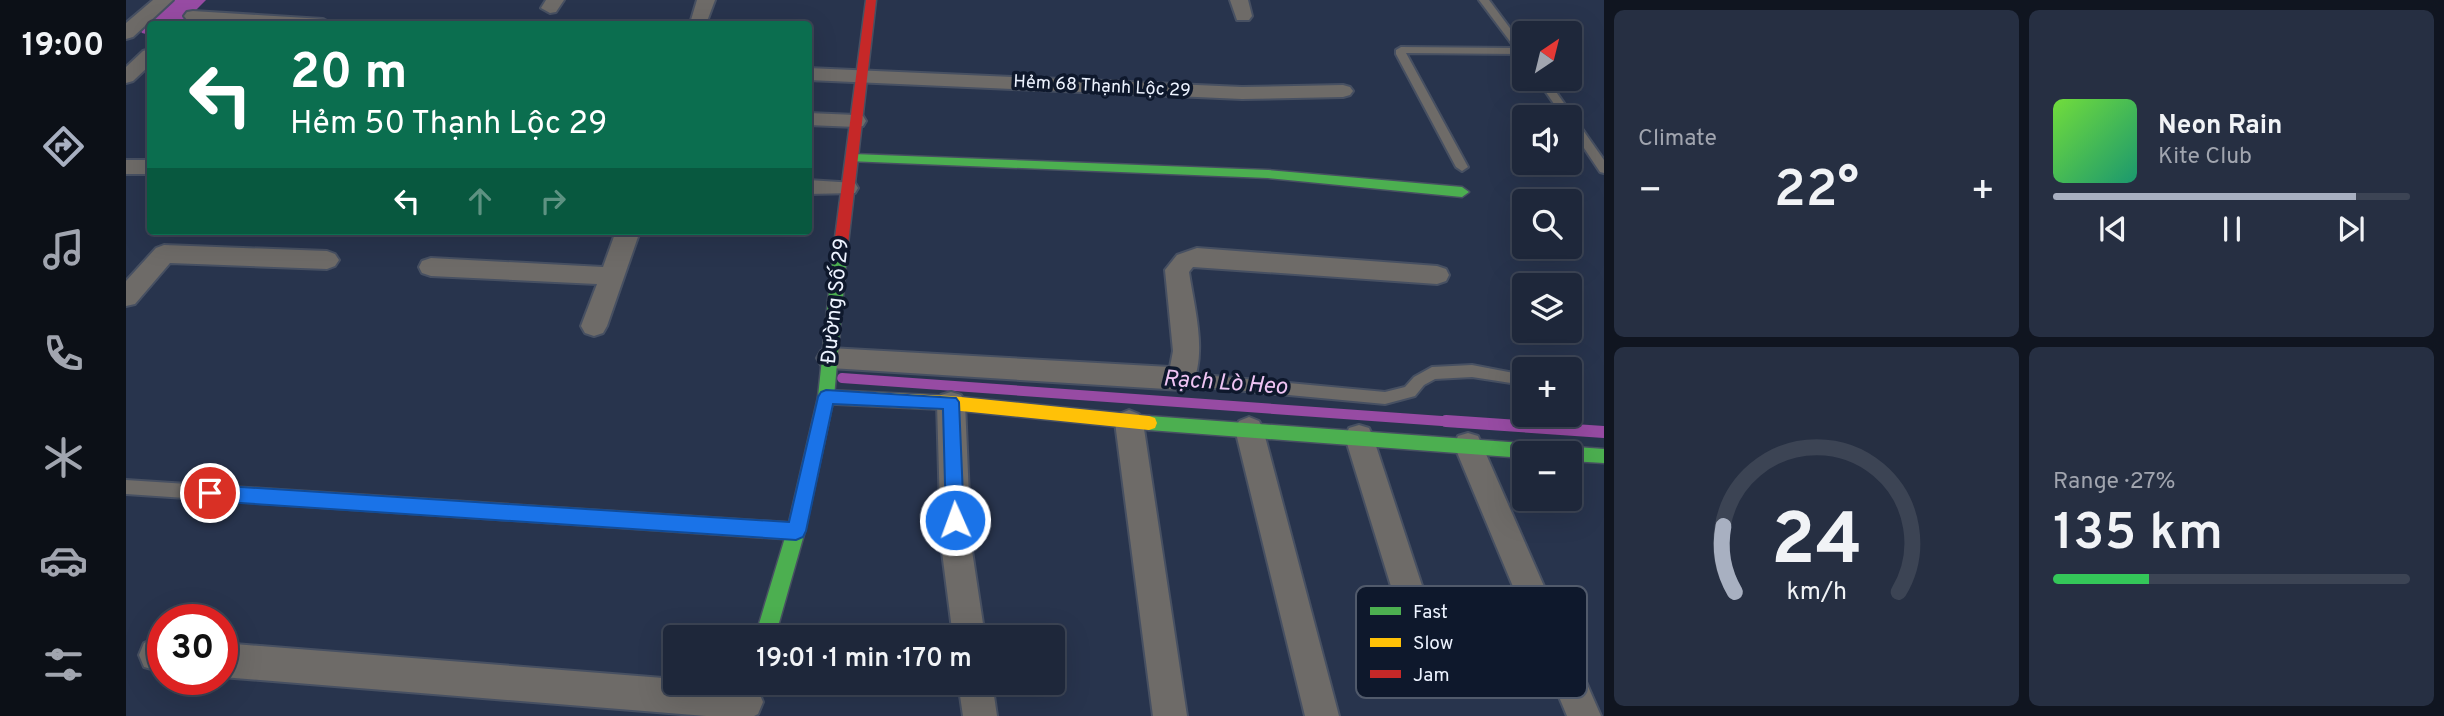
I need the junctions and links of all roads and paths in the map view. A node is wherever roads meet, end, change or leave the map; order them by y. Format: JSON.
{"nodes":[{"id":1,"x":164,"y":0,"type":"edge"},
{"id":2,"x":211,"y":0,"type":"edge"},
{"id":3,"x":706,"y":0,"type":"edge"},
{"id":4,"x":871,"y":0,"type":"edge"},
{"id":5,"x":1484,"y":0,"type":"edge"},
{"id":6,"x":189,"y":20,"type":"edge"},
{"id":7,"x":700,"y":20,"type":"dead end"},
{"id":8,"x":222,"y":21,"type":"edge"},
{"id":9,"x":126,"y":33,"type":"edge"},
{"id":10,"x":1512,"y":37,"type":"edge"},
{"id":11,"x":1512,"y":52,"type":"edge"},
{"id":12,"x":147,"y":58,"type":"edge"},
{"id":13,"x":812,"y":74,"type":"edge"},
{"id":14,"x":861,"y":76,"type":"junction"},
{"id":15,"x":126,"y":77,"type":"edge"},
{"id":16,"x":1343,"y":91,"type":"dead end"},
{"id":17,"x":812,"y":118,"type":"edge"},
{"id":18,"x":856,"y":121,"type":"junction"},
{"id":19,"x":1582,"y":137,"type":"edge"},
{"id":20,"x":853,"y":158,"type":"junction"},
{"id":21,"x":126,"y":167,"type":"edge"},
{"id":22,"x":147,"y":167,"type":"edge"},
{"id":23,"x":1462,"y":167,"type":"dead end"},
{"id":24,"x":1604,"y":169,"type":"edge"},
{"id":25,"x":812,"y":187,"type":"edge"},
{"id":26,"x":847,"y":188,"type":"junction"},
{"id":27,"x":1462,"y":192,"type":"dead end"},
{"id":28,"x":627,"y":235,"type":"edge"},
{"id":29,"x":327,"y":260,"type":"dead end"},
{"id":30,"x":430,"y":267,"type":"dead end"},
{"id":31,"x":612,"y":275,"type":"junction"},
{"id":32,"x":1437,"y":275,"type":"dead end"},
{"id":33,"x":126,"y":297,"type":"edge"},
{"id":34,"x":594,"y":326,"type":"dead end"},
{"id":35,"x":830,"y":358,"type":"junction"},
{"id":36,"x":1512,"y":378,"type":"edge"},
{"id":37,"x":1182,"y":379,"type":"junction"},
{"id":38,"x":826,"y":397,"type":"junction"},
{"id":39,"x":951,"y":402,"type":"junction"},
{"id":40,"x":1129,"y":422,"type":"junction"},
{"id":41,"x":1249,"y":429,"type":"junction"},
{"id":42,"x":1359,"y":437,"type":"junction"},
{"id":43,"x":1468,"y":445,"type":"junction"},
{"id":44,"x":1604,"y":456,"type":"edge"},
{"id":45,"x":126,"y":487,"type":"edge"},
{"id":46,"x":796,"y":531,"type":"junction"},
{"id":47,"x":1407,"y":586,"type":"edge"},
{"id":48,"x":1528,"y":586,"type":"edge"},
{"id":49,"x":769,"y":625,"type":"edge"},
{"id":50,"x":967,"y":625,"type":"edge"},
{"id":51,"x":238,"y":661,"type":"edge"},
{"id":52,"x":977,"y":695,"type":"edge"},
{"id":53,"x":1576,"y":698,"type":"edge"},
{"id":54,"x":747,"y":700,"type":"edge"},
{"id":55,"x":980,"y":716,"type":"edge"},
{"id":56,"x":1170,"y":716,"type":"edge"},
{"id":57,"x":1322,"y":716,"type":"edge"},
{"id":58,"x":1584,"y":716,"type":"edge"}],
"edges":[{"from":1,"to":9,"type":"street"},
{"from":2,"to":6,"type":"street"},
{"from":3,"to":7,"type":"street"},
{"from":4,"to":14,"type":"street","name":"Đường Số 29"},
{"from":5,"to":10,"type":"lane"},
{"from":6,"to":8,"type":"street"},
{"from":11,"to":23,"type":"lane"},
{"from":12,"to":15,"type":"street"},
{"from":13,"to":14,"type":"street","name":"Hẻm 68 Thạnh Lộc 29"},
{"from":14,"to":16,"type":"street","name":"Hẻm 68 Thạnh Lộc 29"},
{"from":14,"to":18,"type":"street","name":"Đường Số 29"},
{"from":17,"to":18,"type":"street"},
{"from":18,"to":20,"type":"street","name":"Đường Số 29"},
{"from":19,"to":24,"type":"lane"},
{"from":20,"to":26,"type":"street","name":"Đường Số 29"},
{"from":20,"to":27,"type":"street"},
{"from":21,"to":22,"type":"street"},
{"from":25,"to":26,"type":"street"},
{"from":26,"to":35,"type":"street","name":"Đường Số 29"},
{"from":28,"to":31,"type":"street"},
{"from":29,"to":33,"type":"street"},
{"from":30,"to":31,"type":"street"},
{"from":31,"to":34,"type":"street"},
{"from":32,"to":37,"type":"street"},
{"from":35,"to":37,"type":"street"},
{"from":35,"to":38,"type":"street","name":"Đường Số 29"},
{"from":36,"to":37,"type":"lane"},
{"from":38,"to":39,"type":"street"},
{"from":38,"to":46,"type":"street","name":"Đường Số 29"},
{"from":39,"to":40,"type":"street"},
{"from":39,"to":50,"type":"street"},
{"from":40,"to":41,"type":"street"},
{"from":40,"to":56,"type":"street"},
{"from":41,"to":42,"type":"street"},
{"from":41,"to":57,"type":"street"},
{"from":42,"to":43,"type":"street"},
{"from":42,"to":47,"type":"street"},
{"from":43,"to":44,"type":"street"},
{"from":43,"to":48,"type":"street"},
{"from":45,"to":46,"type":"lane"},
{"from":46,"to":49,"type":"street","name":"Đường Số 29"},
{"from":51,"to":54,"type":"street"},
{"from":52,"to":55,"type":"street"},
{"from":53,"to":58,"type":"street"}]}
